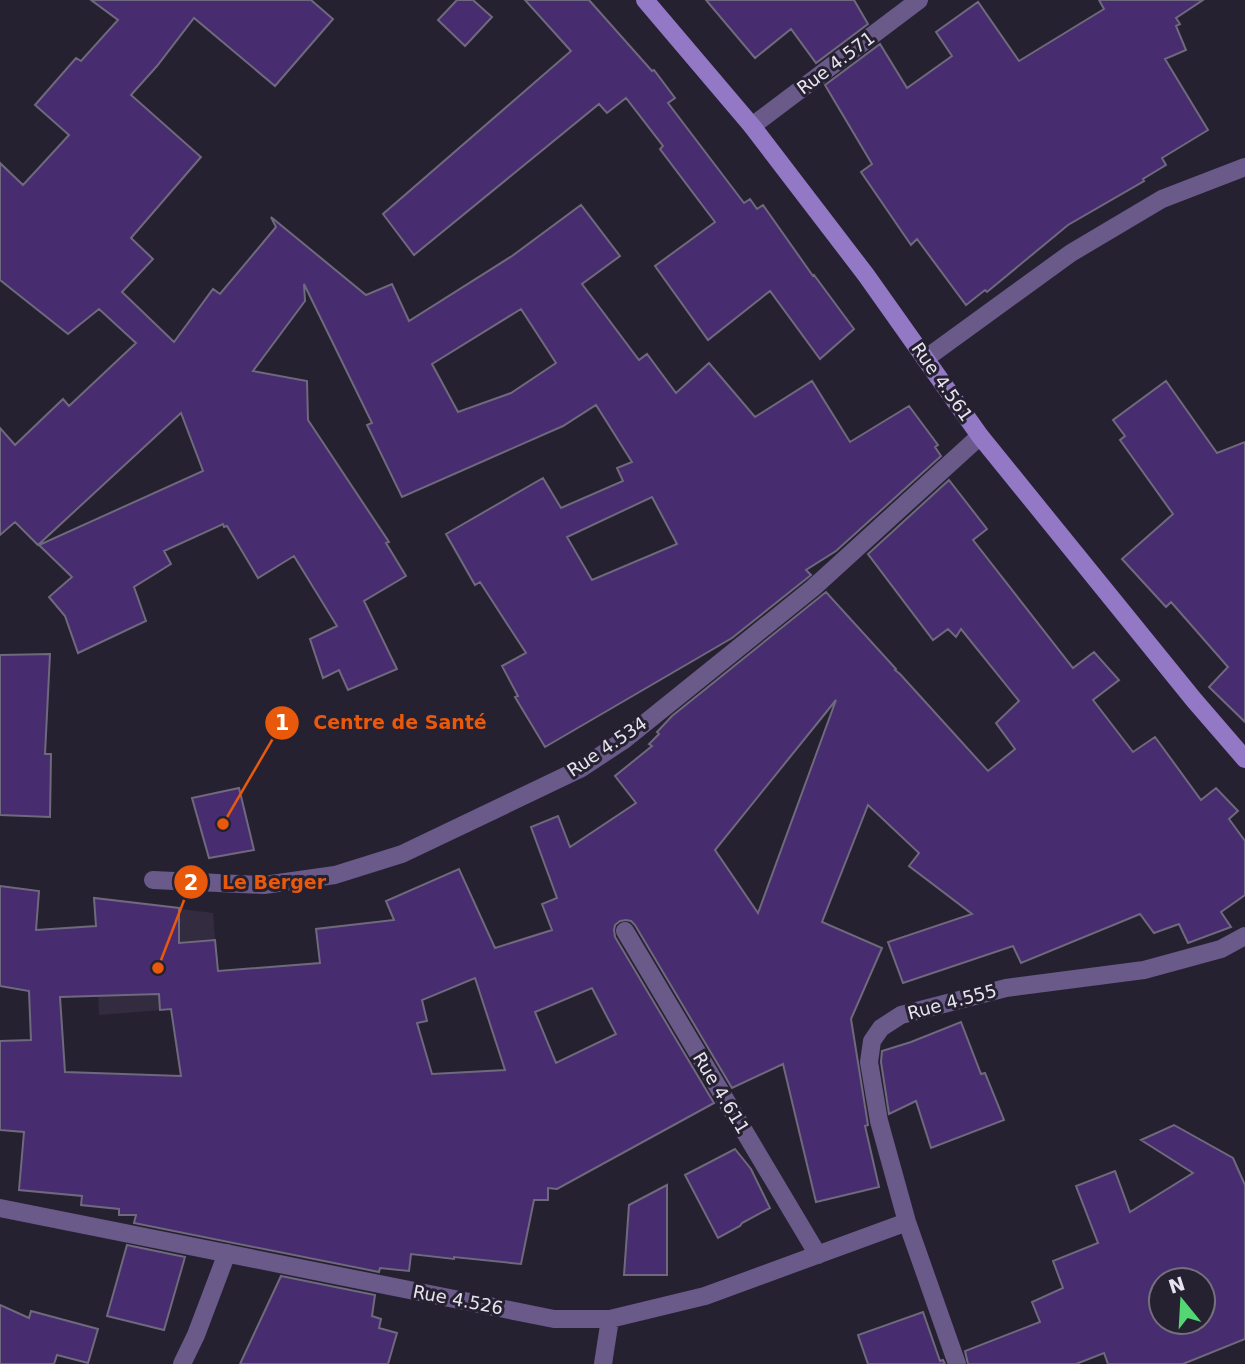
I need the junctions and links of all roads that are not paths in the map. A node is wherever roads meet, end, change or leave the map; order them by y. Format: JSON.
{"nodes":[{"id":1,"x":645,"y":0,"type":"edge"},
{"id":2,"x":919,"y":0,"type":"edge"},
{"id":3,"x":752,"y":126,"type":"junction"},
{"id":4,"x":1245,"y":167,"type":"edge"},
{"id":5,"x":925,"y":359,"type":"junction"},
{"id":6,"x":980,"y":436,"type":"junction"},
{"id":7,"x":1245,"y":759,"type":"edge"},
{"id":8,"x":153,"y":880,"type":"dead end"},
{"id":9,"x":625,"y":931,"type":"dead end"},
{"id":10,"x":1245,"y":936,"type":"edge"},
{"id":11,"x":0,"y":1208,"type":"edge"},
{"id":12,"x":907,"y":1222,"type":"junction"},
{"id":13,"x":227,"y":1253,"type":"junction"},
{"id":14,"x":818,"y":1255,"type":"junction"},
{"id":15,"x":610,"y":1319,"type":"junction"},
{"id":16,"x":183,"y":1364,"type":"edge"},
{"id":17,"x":603,"y":1364,"type":"edge"},
{"id":18,"x":957,"y":1364,"type":"edge"}],
"edges":[{"from":1,"to":3,"type":"main road","name":"Rue 4.561"},
{"from":2,"to":3,"type":"street","name":"Rue 4.571"},
{"from":3,"to":5,"type":"main road","name":"Rue 4.561"},
{"from":4,"to":5,"type":"street"},
{"from":5,"to":6,"type":"main road","name":"Rue 4.561"},
{"from":6,"to":7,"type":"main road","name":"Rue 4.561"},
{"from":6,"to":8,"type":"street","name":"Rue 4.534"},
{"from":9,"to":14,"type":"street","name":"Rue 4.611"},
{"from":10,"to":12,"type":"street","name":"Rue 4.555"},
{"from":11,"to":13,"type":"street","name":"Rue 4.526"},
{"from":12,"to":14,"type":"street","name":"Rue 4.526"},
{"from":12,"to":18,"type":"street","name":"Rue 4.555"},
{"from":13,"to":15,"type":"street","name":"Rue 4.526"},
{"from":13,"to":16,"type":"street"},
{"from":14,"to":15,"type":"street","name":"Rue 4.526"},
{"from":15,"to":17,"type":"street"}]}
